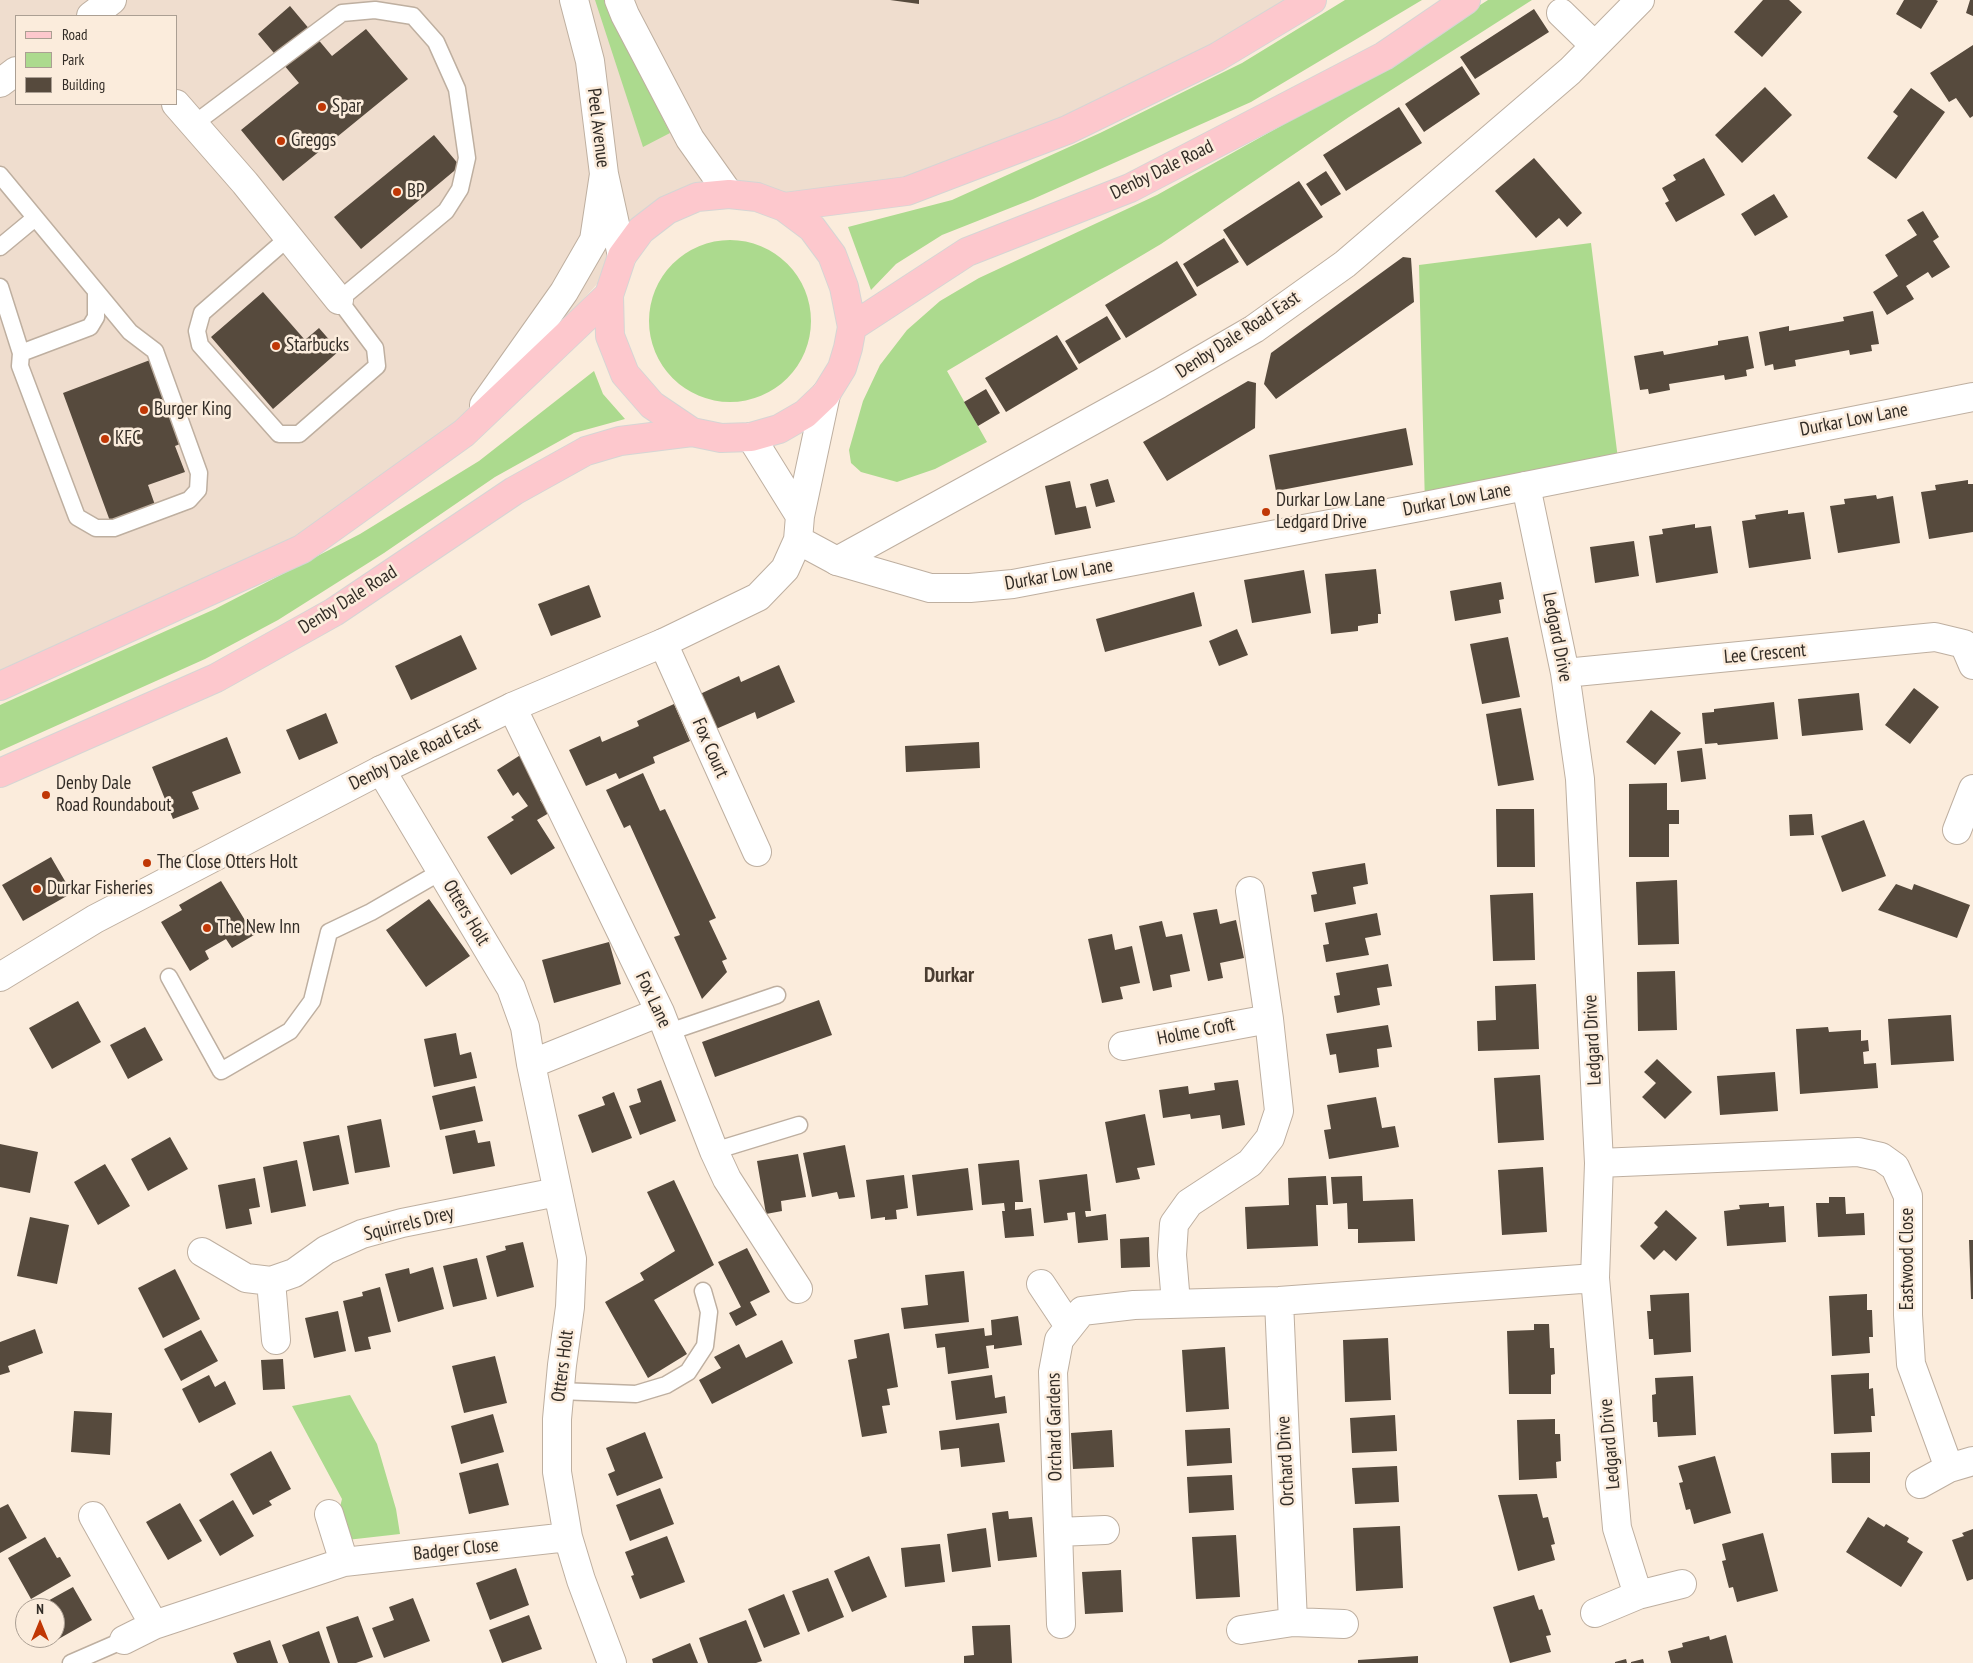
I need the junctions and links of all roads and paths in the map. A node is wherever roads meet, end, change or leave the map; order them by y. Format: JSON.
{"nodes":[{"id":1,"x":574,"y":0,"type":"edge"},
{"id":2,"x":619,"y":0,"type":"edge"},
{"id":3,"x":1312,"y":0,"type":"edge"},
{"id":4,"x":1466,"y":0,"type":"edge"},
{"id":5,"x":1640,"y":0,"type":"edge"},
{"id":6,"x":1561,"y":13,"type":"dead end"},
{"id":7,"x":1594,"y":45,"type":"junction"},
{"id":8,"x":15,"y":72,"type":"edge"},
{"id":9,"x":0,"y":83,"type":"edge"},
{"id":10,"x":177,"y":105,"type":"edge"},
{"id":11,"x":194,"y":124,"type":"junction"},
{"id":12,"x":604,"y":174,"type":"junction"},
{"id":13,"x":0,"y":175,"type":"edge"},
{"id":14,"x":729,"y":194,"type":"junction"},
{"id":15,"x":784,"y":208,"type":"junction"},
{"id":16,"x":35,"y":218,"type":"junction"},
{"id":17,"x":288,"y":238,"type":"junction"},
{"id":18,"x":0,"y":247,"type":"edge"},
{"id":19,"x":622,"y":256,"type":"junction"},
{"id":20,"x":0,"y":287,"type":"edge"},
{"id":21,"x":96,"y":291,"type":"junction"},
{"id":22,"x":609,"y":295,"type":"junction"},
{"id":23,"x":339,"y":300,"type":"junction"},
{"id":24,"x":852,"y":327,"type":"junction"},
{"id":25,"x":21,"y":353,"type":"junction"},
{"id":26,"x":826,"y":394,"type":"junction"},
{"id":27,"x":1973,"y":397,"type":"edge"},
{"id":28,"x":692,"y":432,"type":"junction"},
{"id":29,"x":464,"y":433,"type":"junction"},
{"id":30,"x":751,"y":437,"type":"junction"},
{"id":31,"x":1526,"y":486,"type":"junction"},
{"id":32,"x":799,"y":528,"type":"junction"},
{"id":33,"x":838,"y":562,"type":"junction"},
{"id":34,"x":663,"y":643,"type":"junction"},
{"id":35,"x":1970,"y":648,"type":"edge"},
{"id":36,"x":1565,"y":673,"type":"junction"},
{"id":37,"x":0,"y":686,"type":"edge"},
{"id":38,"x":512,"y":707,"type":"junction"},
{"id":39,"x":381,"y":770,"type":"junction"},
{"id":40,"x":0,"y":772,"type":"edge"},
{"id":41,"x":1973,"y":788,"type":"edge"},
{"id":42,"x":1957,"y":830,"type":"dead end"},
{"id":43,"x":757,"y":852,"type":"dead end"},
{"id":44,"x":442,"y":870,"type":"junction"},
{"id":45,"x":1250,"y":891,"type":"dead end"},
{"id":46,"x":0,"y":977,"type":"edge"},
{"id":47,"x":169,"y":977,"type":"dead end"},
{"id":48,"x":777,"y":995,"type":"dead end"},
{"id":49,"x":1269,"y":1019,"type":"junction"},
{"id":50,"x":664,"y":1022,"type":"junction"},
{"id":51,"x":1123,"y":1046,"type":"dead end"},
{"id":52,"x":530,"y":1064,"type":"junction"},
{"id":53,"x":799,"y":1125,"type":"dead end"},
{"id":54,"x":714,"y":1151,"type":"junction"},
{"id":55,"x":1599,"y":1163,"type":"junction"},
{"id":56,"x":557,"y":1192,"type":"junction"},
{"id":57,"x":202,"y":1252,"type":"dead end"},
{"id":58,"x":1594,"y":1278,"type":"junction"},
{"id":59,"x":271,"y":1281,"type":"junction"},
{"id":60,"x":1041,"y":1284,"type":"dead end"},
{"id":61,"x":798,"y":1289,"type":"dead end"},
{"id":62,"x":703,"y":1291,"type":"dead end"},
{"id":63,"x":1279,"y":1300,"type":"junction"},
{"id":64,"x":1176,"y":1303,"type":"junction"},
{"id":65,"x":1069,"y":1326,"type":"junction"},
{"id":66,"x":276,"y":1340,"type":"dead end"},
{"id":67,"x":559,"y":1391,"type":"junction"},
{"id":68,"x":1961,"y":1464,"type":"edge"},
{"id":69,"x":1920,"y":1484,"type":"dead end"},
{"id":70,"x":329,"y":1514,"type":"dead end"},
{"id":71,"x":93,"y":1516,"type":"dead end"},
{"id":72,"x":1105,"y":1530,"type":"dead end"},
{"id":73,"x":1058,"y":1532,"type":"junction"},
{"id":74,"x":568,"y":1537,"type":"junction"},
{"id":75,"x":344,"y":1562,"type":"junction"},
{"id":76,"x":1682,"y":1584,"type":"dead end"},
{"id":77,"x":1638,"y":1595,"type":"junction"},
{"id":78,"x":1594,"y":1613,"type":"dead end"},
{"id":79,"x":1293,"y":1622,"type":"junction"},
{"id":80,"x":1061,"y":1624,"type":"dead end"},
{"id":81,"x":1344,"y":1624,"type":"dead end"},
{"id":82,"x":154,"y":1625,"type":"junction"},
{"id":83,"x":1241,"y":1630,"type":"dead end"},
{"id":84,"x":124,"y":1640,"type":"joint"},
{"id":85,"x":71,"y":1663,"type":"edge"},
{"id":86,"x":612,"y":1663,"type":"edge"}],
"edges":[{"from":1,"to":12,"type":"street","name":"Peel Avenue"},
{"from":2,"to":14,"type":"street"},
{"from":3,"to":15,"type":"main road"},
{"from":4,"to":24,"type":"main road","name":"Denby Dale Road"},
{"from":5,"to":7,"type":"street","name":"Denby Dale Road East"},
{"from":6,"to":7,"type":"street"},
{"from":7,"to":33,"type":"street","name":"Denby Dale Road East"},
{"from":8,"to":9,"type":"street"},
{"from":10,"to":11,"type":"street"},
{"from":11,"to":17,"type":"street"},
{"from":11,"to":23,"type":"lane"},
{"from":12,"to":19,"type":"street","name":"Peel Avenue"},
{"from":12,"to":29,"type":"street"},
{"from":13,"to":16,"type":"lane"},
{"from":14,"to":15,"type":"main road","name":"Denby Dale Road"},
{"from":14,"to":19,"type":"main road","name":"Denby Dale Road"},
{"from":15,"to":24,"type":"main road","name":"Denby Dale Road"},
{"from":16,"to":18,"type":"lane"},
{"from":16,"to":21,"type":"lane"},
{"from":17,"to":23,"type":"street"},
{"from":17,"to":23,"type":"lane"},
{"from":19,"to":22,"type":"main road","name":"Denby Dale Road"},
{"from":20,"to":25,"type":"lane"},
{"from":21,"to":25,"type":"lane"},
{"from":21,"to":25,"type":"lane"},
{"from":22,"to":28,"type":"main road","name":"Denby Dale Road"},
{"from":22,"to":29,"type":"main road","name":"Denby Dale Road"},
{"from":24,"to":26,"type":"main road","name":"Denby Dale Road"},
{"from":26,"to":30,"type":"main road","name":"Denby Dale Road"},
{"from":26,"to":32,"type":"street","name":"Denby Dale Road East"},
{"from":27,"to":31,"type":"street","name":"Durkar Low Lane"},
{"from":28,"to":30,"type":"main road","name":"Denby Dale Road"},
{"from":28,"to":40,"type":"main road","name":"Denby Dale Road"},
{"from":29,"to":37,"type":"main road","name":"Denby Dale Road"},
{"from":30,"to":32,"type":"street"},
{"from":31,"to":33,"type":"street","name":"Durkar Low Lane"},
{"from":31,"to":36,"type":"street","name":"Ledgard Drive"},
{"from":32,"to":33,"type":"street","name":"Durkar Low Lane"},
{"from":32,"to":34,"type":"street","name":"Denby Dale Road East"},
{"from":34,"to":38,"type":"street","name":"Denby Dale Road East"},
{"from":34,"to":43,"type":"street","name":"Fox Court"},
{"from":35,"to":36,"type":"street","name":"Lee Crescent"},
{"from":36,"to":55,"type":"street","name":"Ledgard Drive"},
{"from":38,"to":39,"type":"street","name":"Denby Dale Road East"},
{"from":38,"to":50,"type":"street","name":"Fox Lane"},
{"from":39,"to":44,"type":"street","name":"Otters Holt"},
{"from":39,"to":46,"type":"street","name":"Denby Dale Road East"},
{"from":41,"to":42,"type":"street"},
{"from":44,"to":47,"type":"lane"},
{"from":44,"to":52,"type":"street","name":"Otters Holt"},
{"from":45,"to":49,"type":"street"},
{"from":48,"to":50,"type":"lane"},
{"from":49,"to":51,"type":"street","name":"Holme Croft"},
{"from":49,"to":64,"type":"street"},
{"from":50,"to":52,"type":"street"},
{"from":50,"to":54,"type":"street","name":"Fox Lane"},
{"from":52,"to":56,"type":"street","name":"Otters Holt"},
{"from":53,"to":54,"type":"lane"},
{"from":54,"to":61,"type":"street","name":"Fox Lane"},
{"from":55,"to":58,"type":"street","name":"Ledgard Drive"},
{"from":55,"to":68,"type":"street","name":"Eastwood Close"},
{"from":56,"to":59,"type":"street","name":"Squirrels Drey"},
{"from":56,"to":67,"type":"street","name":"Otters Holt"},
{"from":57,"to":59,"type":"street","name":"Squirrels Drey"},
{"from":58,"to":63,"type":"street"},
{"from":58,"to":77,"type":"street","name":"Ledgard Drive"},
{"from":59,"to":66,"type":"street"},
{"from":60,"to":65,"type":"street"},
{"from":62,"to":67,"type":"lane"},
{"from":63,"to":64,"type":"street"},
{"from":63,"to":79,"type":"street","name":"Orchard Drive"},
{"from":64,"to":65,"type":"street","name":"Orchard Gardens"},
{"from":65,"to":73,"type":"street","name":"Orchard Gardens"},
{"from":67,"to":74,"type":"street","name":"Otters Holt"},
{"from":68,"to":69,"type":"street","name":"Eastwood Close"},
{"from":70,"to":75,"type":"street"},
{"from":71,"to":82,"type":"street"},
{"from":72,"to":73,"type":"street"},
{"from":73,"to":80,"type":"street","name":"Orchard Gardens"},
{"from":74,"to":75,"type":"street","name":"Badger Close"},
{"from":74,"to":86,"type":"street","name":"Otters Holt"},
{"from":75,"to":82,"type":"street","name":"Badger Close"},
{"from":76,"to":77,"type":"street"},
{"from":77,"to":78,"type":"street"},
{"from":79,"to":81,"type":"street"},
{"from":79,"to":83,"type":"street"},
{"from":82,"to":84,"type":"street","name":"Badger Close"},
{"from":84,"to":85,"type":"lane"}]}
